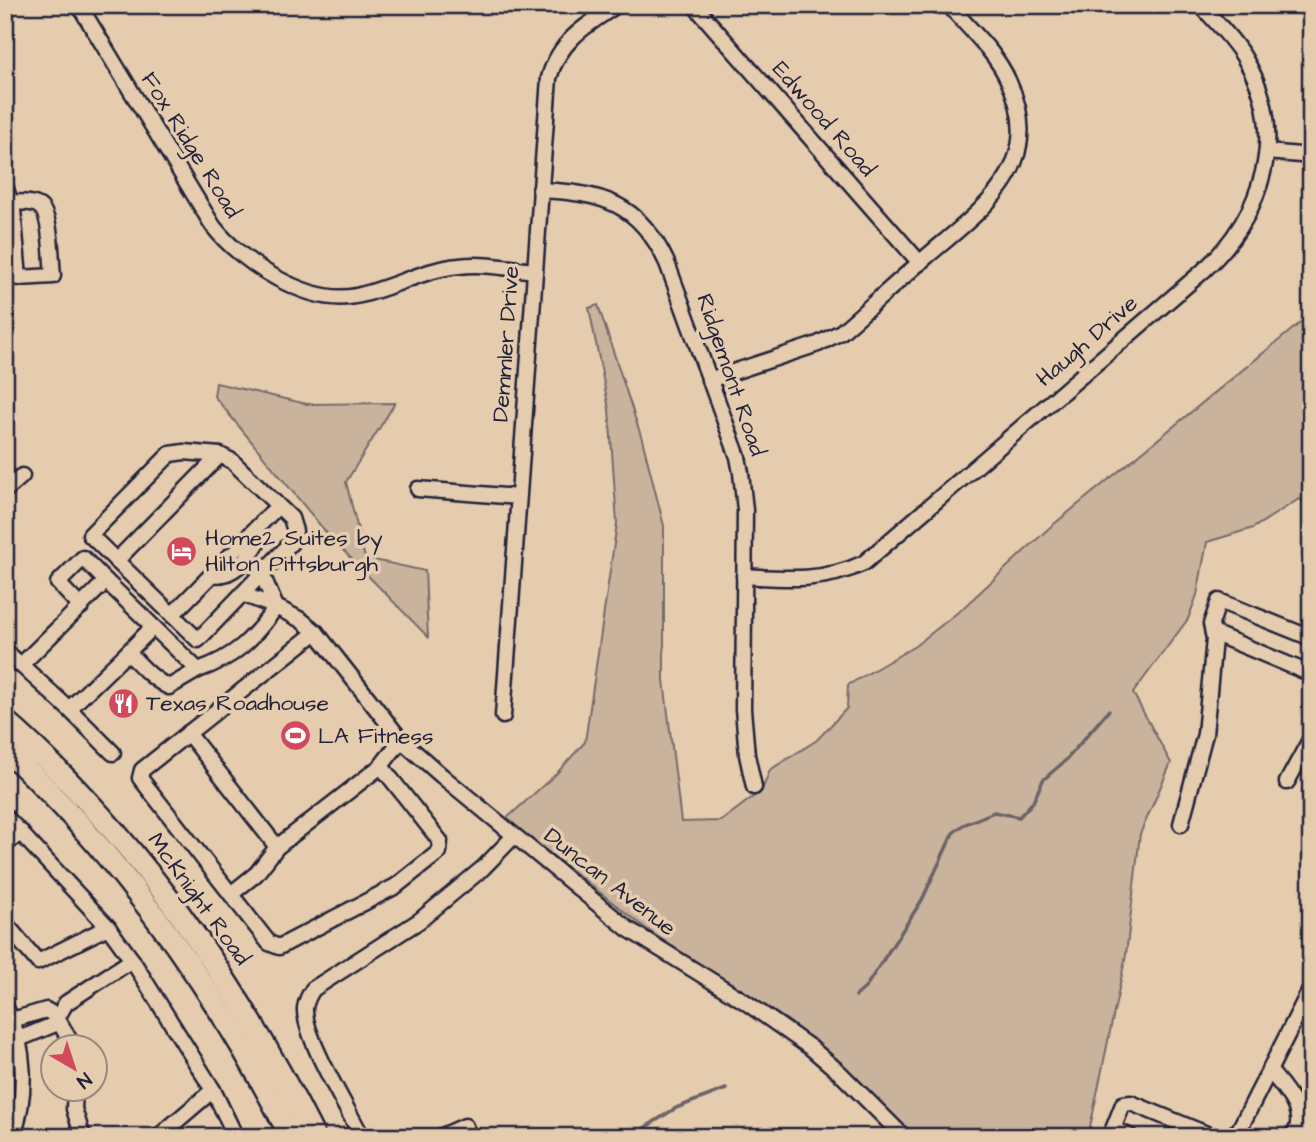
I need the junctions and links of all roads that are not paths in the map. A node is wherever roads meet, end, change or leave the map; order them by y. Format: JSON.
{"nodes":[{"id":1,"x":79,"y":5,"type":"edge"},
{"id":2,"x":617,"y":5,"type":"edge"},
{"id":3,"x":694,"y":5,"type":"edge"},
{"id":4,"x":949,"y":5,"type":"edge"},
{"id":5,"x":1201,"y":5,"type":"edge"},
{"id":6,"x":1267,"y":152,"type":"junction"},
{"id":7,"x":1311,"y":156,"type":"edge"},
{"id":8,"x":5,"y":186,"type":"edge"},
{"id":9,"x":540,"y":190,"type":"junction"},
{"id":10,"x":11,"y":202,"type":"junction"},
{"id":11,"x":920,"y":263,"type":"junction"},
{"id":12,"x":534,"y":271,"type":"junction"},
{"id":13,"x":709,"y":380,"type":"junction"},
{"id":14,"x":220,"y":455,"type":"junction"},
{"id":15,"x":22,"y":477,"type":"dead end"},
{"id":16,"x":418,"y":489,"type":"dead end"},
{"id":17,"x":5,"y":491,"type":"edge"},
{"id":18,"x":518,"y":497,"type":"junction"},
{"id":19,"x":278,"y":506,"type":"junction"},
{"id":20,"x":255,"y":530,"type":"junction"},
{"id":21,"x":116,"y":561,"type":"junction"},
{"id":22,"x":212,"y":574,"type":"junction"},
{"id":23,"x":262,"y":574,"type":"junction"},
{"id":24,"x":744,"y":576,"type":"junction"},
{"id":25,"x":106,"y":581,"type":"junction"},
{"id":26,"x":242,"y":594,"type":"junction"},
{"id":27,"x":81,"y":607,"type":"junction"},
{"id":28,"x":276,"y":607,"type":"junction"},
{"id":29,"x":172,"y":615,"type":"junction"},
{"id":30,"x":153,"y":627,"type":"junction"},
{"id":31,"x":316,"y":632,"type":"junction"},
{"id":32,"x":1213,"y":633,"type":"junction"},
{"id":33,"x":1311,"y":638,"type":"edge"},
{"id":34,"x":5,"y":651,"type":"edge"},
{"id":35,"x":128,"y":652,"type":"junction"},
{"id":36,"x":21,"y":665,"type":"junction"},
{"id":37,"x":198,"y":670,"type":"junction"},
{"id":38,"x":1311,"y":674,"type":"edge"},
{"id":39,"x":69,"y":709,"type":"junction"},
{"id":40,"x":502,"y":716,"type":"dead end"},
{"id":41,"x":5,"y":721,"type":"edge"},
{"id":42,"x":188,"y":733,"type":"junction"},
{"id":43,"x":1311,"y":738,"type":"edge"},
{"id":44,"x":401,"y":740,"type":"junction"},
{"id":45,"x":5,"y":748,"type":"edge"},
{"id":46,"x":113,"y":753,"type":"dead end"},
{"id":47,"x":381,"y":766,"type":"junction"},
{"id":48,"x":1287,"y":782,"type":"dead end"},
{"id":49,"x":754,"y":787,"type":"dead end"},
{"id":50,"x":5,"y":816,"type":"edge"},
{"id":51,"x":1181,"y":824,"type":"dead end"},
{"id":52,"x":21,"y":832,"type":"junction"},
{"id":53,"x":514,"y":836,"type":"junction"},
{"id":54,"x":5,"y":845,"type":"edge"},
{"id":55,"x":277,"y":847,"type":"junction"},
{"id":56,"x":232,"y":894,"type":"junction"},
{"id":57,"x":5,"y":923,"type":"edge"},
{"id":58,"x":108,"y":927,"type":"junction"},
{"id":59,"x":132,"y":960,"type":"junction"},
{"id":60,"x":1311,"y":988,"type":"edge"},
{"id":61,"x":5,"y":1006,"type":"edge"},
{"id":62,"x":56,"y":1016,"type":"junction"},
{"id":63,"x":12,"y":1020,"type":"junction"},
{"id":64,"x":66,"y":1034,"type":"edge"},
{"id":65,"x":19,"y":1039,"type":"junction"},
{"id":66,"x":1269,"y":1070,"type":"junction"},
{"id":67,"x":214,"y":1090,"type":"junction"},
{"id":68,"x":75,"y":1104,"type":"edge"},
{"id":69,"x":1111,"y":1133,"type":"edge"},
{"id":70,"x":1238,"y":1135,"type":"edge"},
{"id":71,"x":13,"y":1137,"type":"edge"},
{"id":72,"x":83,"y":1137,"type":"edge"},
{"id":73,"x":158,"y":1137,"type":"edge"},
{"id":74,"x":236,"y":1137,"type":"edge"},
{"id":75,"x":292,"y":1137,"type":"edge"},
{"id":76,"x":314,"y":1137,"type":"edge"},
{"id":77,"x":362,"y":1137,"type":"edge"},
{"id":78,"x":440,"y":1137,"type":"edge"},
{"id":79,"x":469,"y":1137,"type":"edge"},
{"id":80,"x":904,"y":1137,"type":"edge"},
{"id":81,"x":1131,"y":1137,"type":"edge"},
{"id":82,"x":1214,"y":1137,"type":"edge"},
{"id":83,"x":1292,"y":1137,"type":"edge"}],
"edges":[{"from":1,"to":12,"type":"street","name":"Fox Ridge Road"},
{"from":2,"to":9,"type":"street","name":"Demmler Drive"},
{"from":3,"to":11,"type":"street","name":"Edwood Road"},
{"from":4,"to":11,"type":"street"},
{"from":5,"to":6,"type":"street","name":"Haugh Drive"},
{"from":6,"to":7,"type":"street"},
{"from":6,"to":24,"type":"street","name":"Haugh Drive"},
{"from":8,"to":10,"type":"street"},
{"from":9,"to":12,"type":"street","name":"Demmler Drive"},
{"from":9,"to":13,"type":"street","name":"Ridgemont Road"},
{"from":10,"to":10,"type":"street"},
{"from":11,"to":13,"type":"street"},
{"from":12,"to":18,"type":"street","name":"Demmler Drive"},
{"from":13,"to":24,"type":"street","name":"Ridgemont Road"},
{"from":14,"to":19,"type":"street"},
{"from":14,"to":21,"type":"street"},
{"from":14,"to":21,"type":"street"},
{"from":15,"to":17,"type":"street"},
{"from":16,"to":18,"type":"street"},
{"from":18,"to":40,"type":"street","name":"Demmler Drive"},
{"from":19,"to":20,"type":"street"},
{"from":19,"to":23,"type":"street"},
{"from":20,"to":22,"type":"street"},
{"from":20,"to":22,"type":"street"},
{"from":21,"to":29,"type":"street"},
{"from":22,"to":29,"type":"street"},
{"from":23,"to":26,"type":"street"},
{"from":23,"to":28,"type":"street"},
{"from":24,"to":49,"type":"street","name":"Ridgemont Road"},
{"from":25,"to":27,"type":"street"},
{"from":25,"to":27,"type":"street"},
{"from":25,"to":30,"type":"street"},
{"from":26,"to":28,"type":"street","name":"Duncan Avenue"},
{"from":26,"to":29,"type":"street"},
{"from":27,"to":36,"type":"street"},
{"from":28,"to":31,"type":"street","name":"Duncan Avenue"},
{"from":28,"to":37,"type":"street"},
{"from":30,"to":35,"type":"street"},
{"from":30,"to":37,"type":"street"},
{"from":31,"to":42,"type":"street"},
{"from":31,"to":44,"type":"street","name":"Duncan Avenue"},
{"from":32,"to":33,"type":"street"},
{"from":32,"to":38,"type":"street"},
{"from":32,"to":51,"type":"street"},
{"from":34,"to":36,"type":"street"},
{"from":35,"to":37,"type":"street"},
{"from":35,"to":39,"type":"street"},
{"from":36,"to":39,"type":"street"},
{"from":39,"to":46,"type":"street"},
{"from":41,"to":76,"type":"highway","name":"McKnight Road"},
{"from":42,"to":55,"type":"street"},
{"from":42,"to":56,"type":"street"},
{"from":43,"to":48,"type":"street"},
{"from":44,"to":47,"type":"street"},
{"from":44,"to":53,"type":"street","name":"Duncan Avenue"},
{"from":45,"to":75,"type":"highway","name":"McKnight Road"},
{"from":47,"to":55,"type":"street"},
{"from":47,"to":56,"type":"street"},
{"from":50,"to":52,"type":"street"},
{"from":52,"to":54,"type":"street"},
{"from":52,"to":58,"type":"street"},
{"from":53,"to":77,"type":"street"},
{"from":53,"to":80,"type":"street","name":"Duncan Avenue"},
{"from":55,"to":56,"type":"street"},
{"from":57,"to":58,"type":"street"},
{"from":58,"to":59,"type":"street"},
{"from":59,"to":62,"type":"street"},
{"from":59,"to":67,"type":"street"},
{"from":60,"to":66,"type":"street"},
{"from":61,"to":63,"type":"street"},
{"from":62,"to":63,"type":"street"},
{"from":62,"to":64,"type":"street"},
{"from":62,"to":65,"type":"street"},
{"from":63,"to":65,"type":"street"},
{"from":65,"to":71,"type":"street"},
{"from":66,"to":70,"type":"street"},
{"from":66,"to":83,"type":"street"},
{"from":67,"to":73,"type":"street"},
{"from":67,"to":74,"type":"street"},
{"from":68,"to":72,"type":"street"},
{"from":69,"to":81,"type":"street"},
{"from":69,"to":82,"type":"street"},
{"from":78,"to":79,"type":"street"}]}
